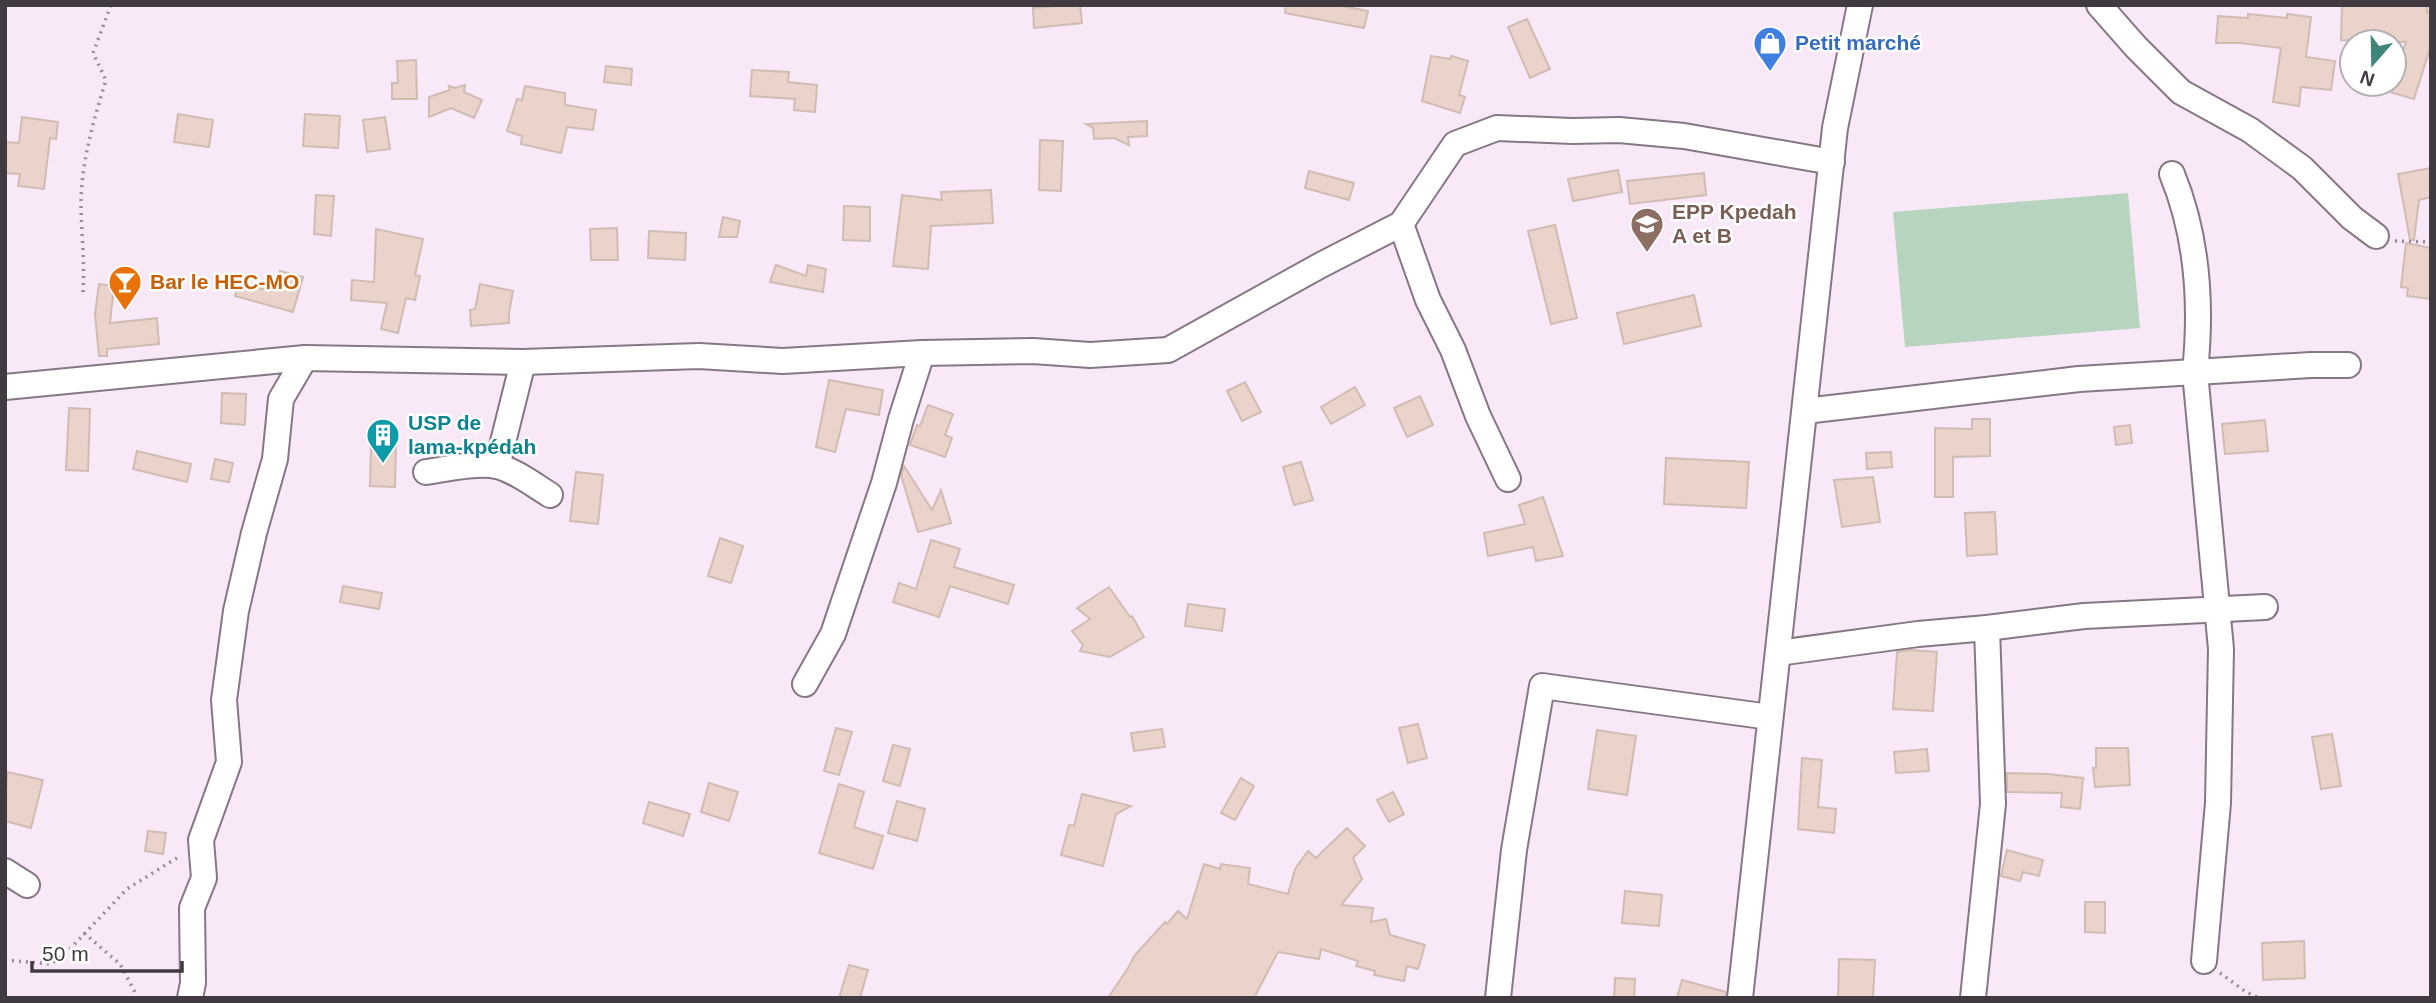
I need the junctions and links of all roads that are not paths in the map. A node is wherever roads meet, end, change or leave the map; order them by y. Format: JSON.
{"nodes":[{"id":1,"x":1860,"y":5,"type":"edge"},
{"id":2,"x":2099,"y":5,"type":"edge"},
{"id":3,"x":1832,"y":162,"type":"junction"},
{"id":4,"x":2172,"y":174,"type":"dead end"},
{"id":5,"x":1401,"y":224,"type":"junction"},
{"id":6,"x":2376,"y":236,"type":"road end"},
{"id":7,"x":922,"y":353,"type":"junction"},
{"id":8,"x":305,"y":358,"type":"junction"},
{"id":9,"x":523,"y":362,"type":"junction"},
{"id":10,"x":2348,"y":365,"type":"dead end"},
{"id":11,"x":2195,"y":372,"type":"junction"},
{"id":12,"x":5,"y":387,"type":"edge"},
{"id":13,"x":1805,"y":411,"type":"junction"},
{"id":14,"x":497,"y":466,"type":"junction"},
{"id":15,"x":426,"y":472,"type":"dead end"},
{"id":16,"x":1508,"y":479,"type":"dead end"},
{"id":17,"x":550,"y":495,"type":"dead end"},
{"id":18,"x":2265,"y":607,"type":"dead end"},
{"id":19,"x":2216,"y":608,"type":"junction"},
{"id":20,"x":1987,"y":628,"type":"junction"},
{"id":21,"x":1778,"y":653,"type":"junction"},
{"id":22,"x":805,"y":684,"type":"dead end"},
{"id":23,"x":1770,"y":717,"type":"junction"},
{"id":24,"x":5,"y":872,"type":"edge"},
{"id":25,"x":27,"y":885,"type":"dead end"},
{"id":26,"x":2204,"y":961,"type":"road end"},
{"id":27,"x":190,"y":998,"type":"edge"},
{"id":28,"x":1498,"y":998,"type":"edge"},
{"id":29,"x":1740,"y":998,"type":"edge"},
{"id":30,"x":1973,"y":998,"type":"edge"}],
"edges":[{"from":1,"to":3,"type":"street"},
{"from":2,"to":6,"type":"street"},
{"from":3,"to":5,"type":"street"},
{"from":3,"to":13,"type":"street"},
{"from":4,"to":11,"type":"street"},
{"from":5,"to":7,"type":"street"},
{"from":5,"to":16,"type":"street"},
{"from":7,"to":9,"type":"street"},
{"from":7,"to":22,"type":"street"},
{"from":8,"to":9,"type":"street"},
{"from":8,"to":12,"type":"street"},
{"from":8,"to":27,"type":"street"},
{"from":9,"to":14,"type":"street"},
{"from":10,"to":11,"type":"street"},
{"from":11,"to":13,"type":"street"},
{"from":11,"to":19,"type":"street"},
{"from":13,"to":21,"type":"street"},
{"from":14,"to":15,"type":"street"},
{"from":14,"to":17,"type":"street"},
{"from":18,"to":19,"type":"street"},
{"from":19,"to":20,"type":"street"},
{"from":19,"to":26,"type":"street"},
{"from":20,"to":21,"type":"street"},
{"from":20,"to":30,"type":"street"},
{"from":21,"to":23,"type":"street"},
{"from":23,"to":28,"type":"street"},
{"from":23,"to":29,"type":"street"},
{"from":24,"to":25,"type":"street"}]}
